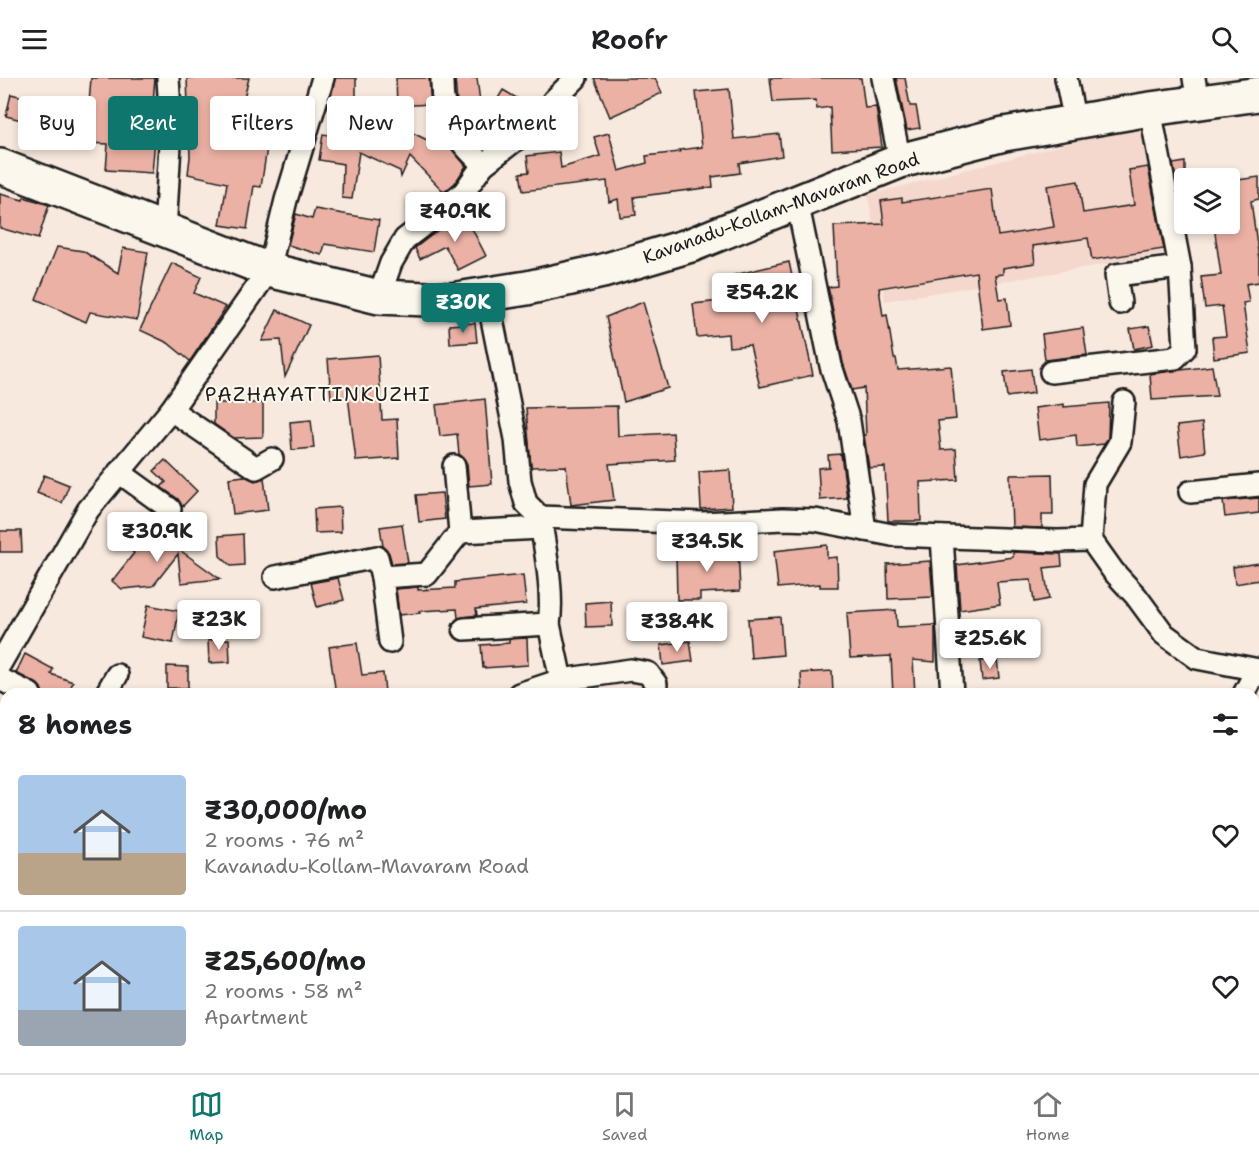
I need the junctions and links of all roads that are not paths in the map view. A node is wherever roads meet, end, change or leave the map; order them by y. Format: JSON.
{"nodes":[{"id":1,"x":168,"y":78,"type":"edge"},
{"id":2,"x":323,"y":78,"type":"edge"},
{"id":3,"x":442,"y":78,"type":"edge"},
{"id":4,"x":883,"y":78,"type":"edge"},
{"id":5,"x":1065,"y":78,"type":"edge"},
{"id":6,"x":569,"y":81,"type":"edge"},
{"id":7,"x":1196,"y":90,"type":"edge"},
{"id":8,"x":1259,"y":94,"type":"edge"},
{"id":9,"x":1150,"y":109,"type":"junction"},
{"id":10,"x":1075,"y":122,"type":"junction"},
{"id":11,"x":900,"y":161,"type":"junction"},
{"id":12,"x":483,"y":165,"type":"junction"},
{"id":13,"x":0,"y":166,"type":"edge"},
{"id":14,"x":797,"y":201,"type":"junction"},
{"id":15,"x":165,"y":231,"type":"junction"},
{"id":16,"x":1180,"y":267,"type":"junction"},
{"id":17,"x":269,"y":270,"type":"junction"},
{"id":18,"x":487,"y":294,"type":"junction"},
{"id":19,"x":379,"y":297,"type":"junction"},
{"id":20,"x":1120,"y":303,"type":"dead end"},
{"id":21,"x":1052,"y":372,"type":"dead end"},
{"id":22,"x":1124,"y":402,"type":"dead end"},
{"id":23,"x":171,"y":410,"type":"junction"},
{"id":24,"x":272,"y":459,"type":"dead end"},
{"id":25,"x":454,"y":466,"type":"dead end"},
{"id":26,"x":119,"y":472,"type":"junction"},
{"id":27,"x":1259,"y":485,"type":"edge"},
{"id":28,"x":1190,"y":492,"type":"dead end"},
{"id":29,"x":170,"y":509,"type":"dead end"},
{"id":30,"x":541,"y":523,"type":"junction"},
{"id":31,"x":865,"y":530,"type":"junction"},
{"id":32,"x":460,"y":532,"type":"junction"},
{"id":33,"x":942,"y":537,"type":"junction"},
{"id":34,"x":1091,"y":540,"type":"junction"},
{"id":35,"x":275,"y":577,"type":"dead end"},
{"id":36,"x":382,"y":577,"type":"junction"},
{"id":37,"x":549,"y":624,"type":"junction"},
{"id":38,"x":464,"y":629,"type":"dead end"},
{"id":39,"x":390,"y":642,"type":"dead end"},
{"id":40,"x":0,"y":664,"type":"edge"},
{"id":41,"x":1257,"y":671,"type":"edge"},
{"id":42,"x":117,"y":675,"type":"dead end"},
{"id":43,"x":0,"y":679,"type":"edge"},
{"id":44,"x":561,"y":680,"type":"junction"},
{"id":45,"x":18,"y":688,"type":"edge"},
{"id":46,"x":109,"y":688,"type":"edge"},
{"id":47,"x":540,"y":688,"type":"edge"},
{"id":48,"x":656,"y":688,"type":"edge"},
{"id":49,"x":952,"y":688,"type":"edge"},
{"id":50,"x":1247,"y":688,"type":"edge"}],
"edges":[{"from":1,"to":15,"type":"street"},
{"from":2,"to":17,"type":"street"},
{"from":3,"to":12,"type":"street"},
{"from":4,"to":11,"type":"street"},
{"from":5,"to":10,"type":"street"},
{"from":6,"to":12,"type":"street"},
{"from":7,"to":8,"type":"main road","name":"Kavanadu-Kollam-Mavaram Road"},
{"from":7,"to":9,"type":"main road","name":"Kavanadu-Kollam-Mavaram Road"},
{"from":9,"to":10,"type":"main road","name":"Kavanadu-Kollam-Mavaram Road"},
{"from":9,"to":16,"type":"street"},
{"from":10,"to":11,"type":"main road","name":"Kavanadu-Kollam-Mavaram Road"},
{"from":11,"to":14,"type":"main road","name":"Kavanadu-Kollam-Mavaram Road"},
{"from":12,"to":19,"type":"street"},
{"from":13,"to":15,"type":"main road","name":"Kavanadu-Kollam-Mavaram Road"},
{"from":14,"to":18,"type":"main road","name":"Kavanadu-Kollam-Mavaram Road"},
{"from":14,"to":31,"type":"street"},
{"from":15,"to":17,"type":"main road","name":"Kavanadu-Kollam-Mavaram Road"},
{"from":16,"to":20,"type":"street"},
{"from":16,"to":21,"type":"street"},
{"from":17,"to":19,"type":"main road","name":"Kavanadu-Kollam-Mavaram Road"},
{"from":17,"to":23,"type":"street"},
{"from":18,"to":19,"type":"main road","name":"Kavanadu-Kollam-Mavaram Road"},
{"from":18,"to":30,"type":"street"},
{"from":22,"to":34,"type":"street"},
{"from":23,"to":24,"type":"street"},
{"from":23,"to":26,"type":"street"},
{"from":25,"to":32,"type":"street"},
{"from":26,"to":29,"type":"street"},
{"from":26,"to":40,"type":"street"},
{"from":27,"to":28,"type":"street"},
{"from":30,"to":31,"type":"street"},
{"from":30,"to":32,"type":"street"},
{"from":30,"to":37,"type":"street"},
{"from":31,"to":33,"type":"street"},
{"from":32,"to":36,"type":"street"},
{"from":33,"to":34,"type":"street"},
{"from":33,"to":49,"type":"street"},
{"from":34,"to":41,"type":"street"},
{"from":35,"to":36,"type":"street"},
{"from":36,"to":39,"type":"street"},
{"from":37,"to":38,"type":"street"},
{"from":37,"to":44,"type":"street"},
{"from":41,"to":50,"type":"street"},
{"from":42,"to":46,"type":"street"},
{"from":43,"to":45,"type":"street"},
{"from":44,"to":47,"type":"street"},
{"from":44,"to":48,"type":"street"}]}
